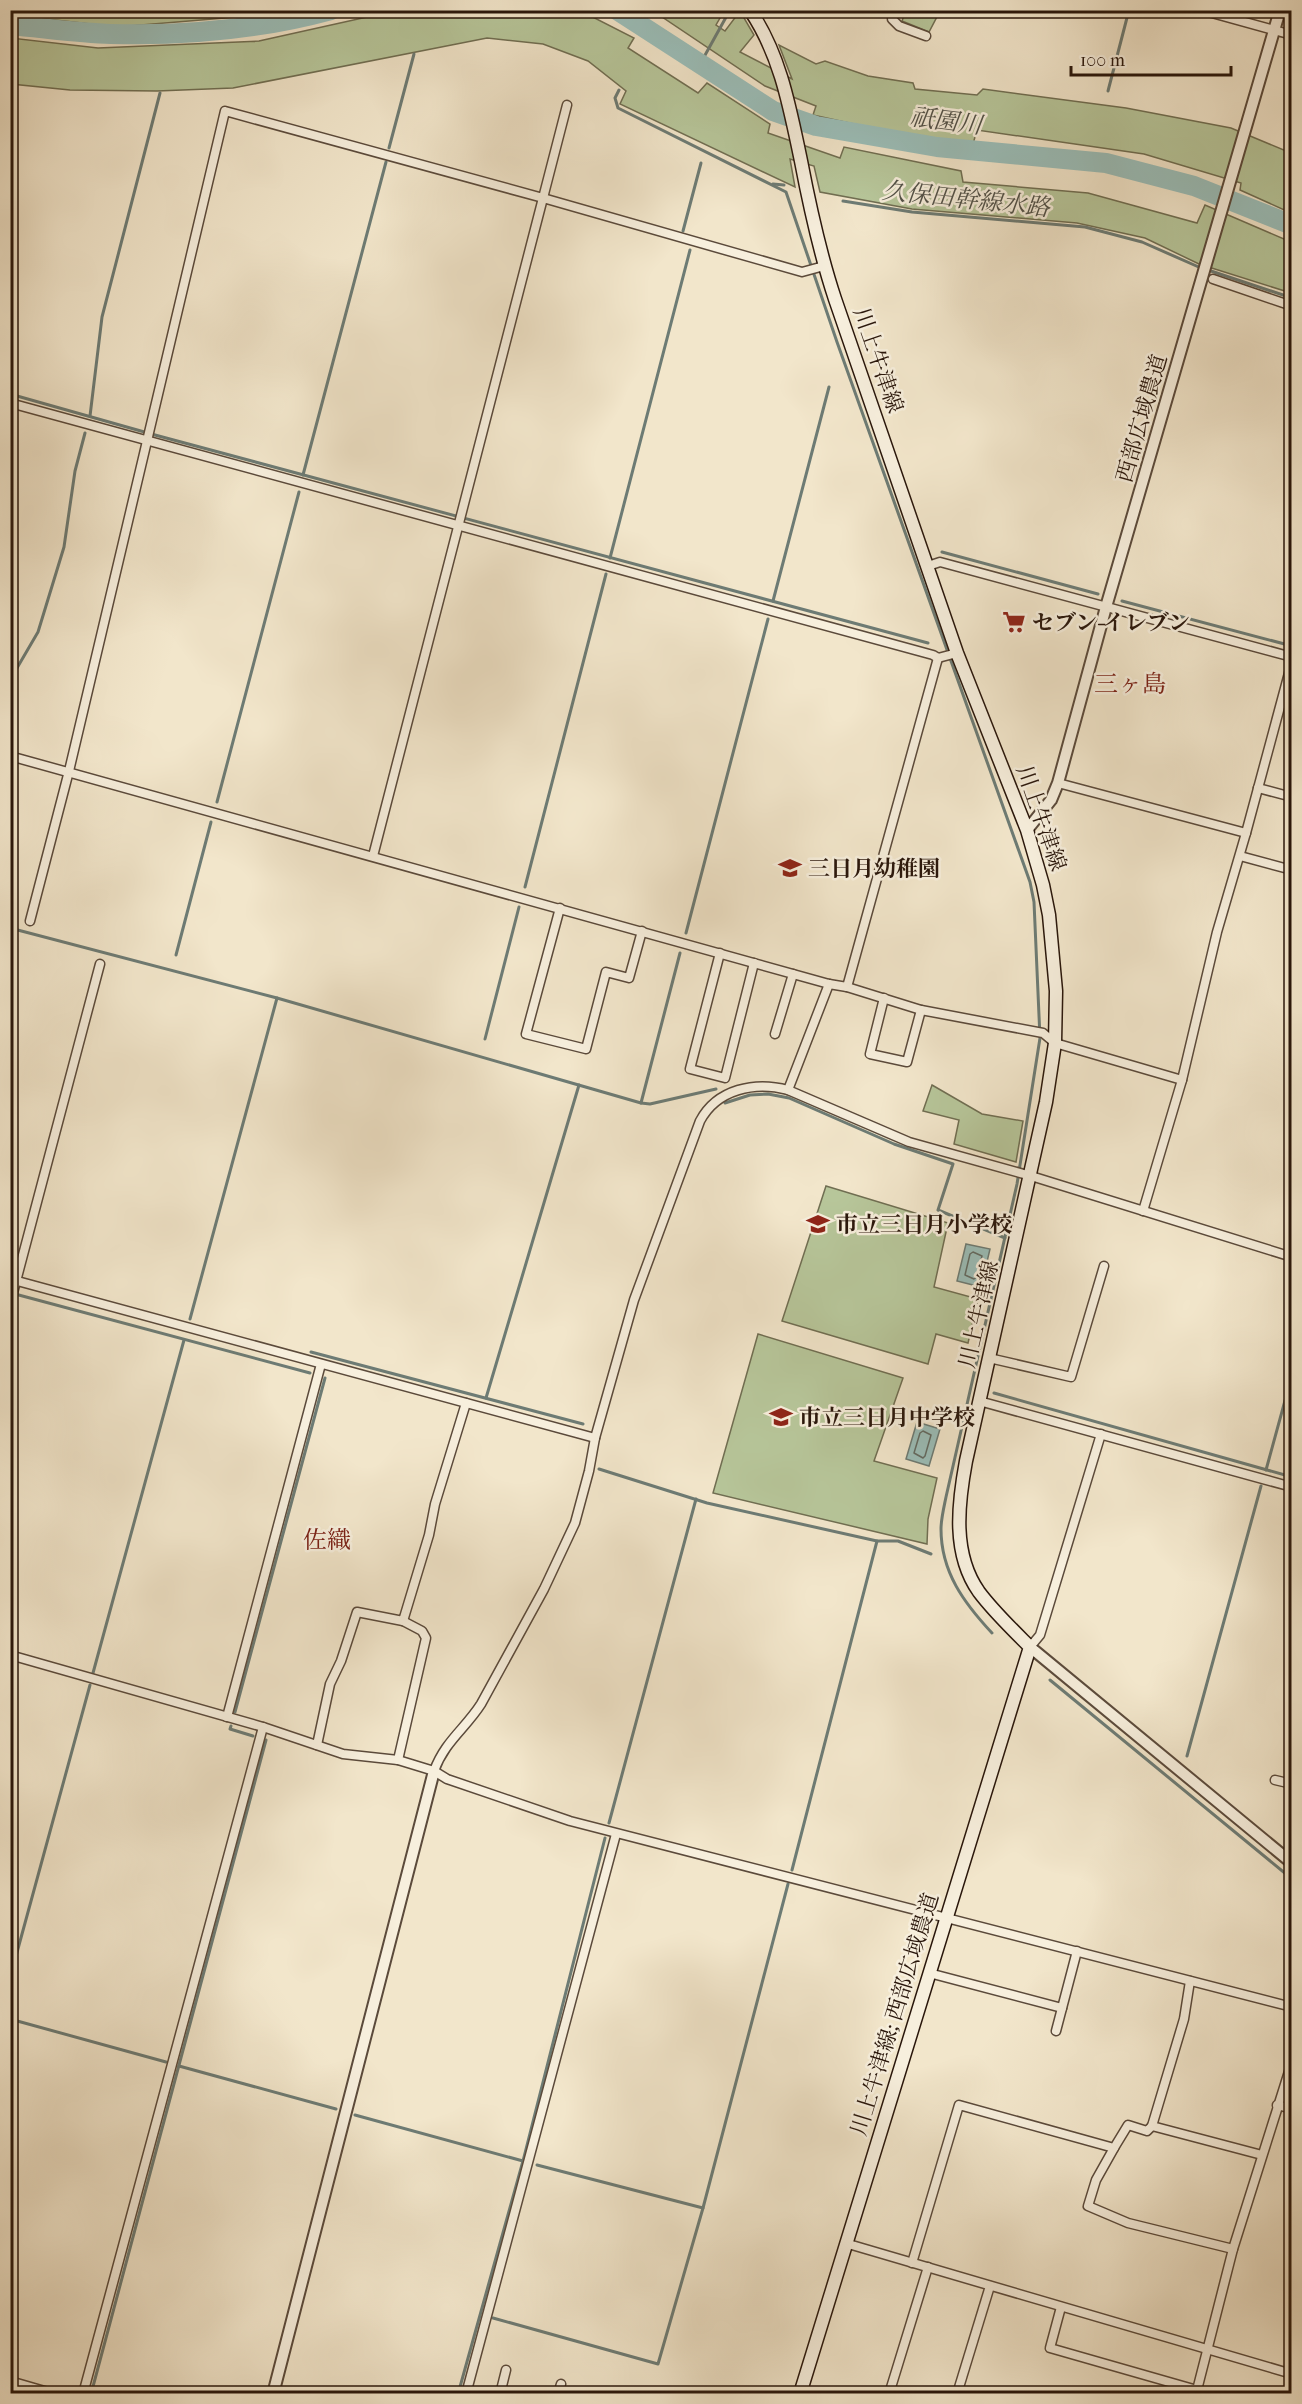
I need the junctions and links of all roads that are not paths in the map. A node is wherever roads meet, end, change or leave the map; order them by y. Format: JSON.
{"nodes":[{"id":1,"x":750,"y":10,"type":"edge"},
{"id":2,"x":893,"y":10,"type":"edge"},
{"id":3,"x":1202,"y":10,"type":"edge"},
{"id":4,"x":1280,"y":10,"type":"edge"},
{"id":5,"x":1274,"y":31,"type":"junction"},
{"id":6,"x":1292,"y":35,"type":"edge"},
{"id":7,"x":926,"y":36,"type":"dead end"},
{"id":8,"x":567,"y":105,"type":"dead end"},
{"id":9,"x":543,"y":198,"type":"junction"},
{"id":10,"x":824,"y":266,"type":"junction"},
{"id":11,"x":1213,"y":279,"type":"dead end"},
{"id":12,"x":1292,"y":306,"type":"edge"},
{"id":13,"x":10,"y":404,"type":"edge"},
{"id":14,"x":148,"y":441,"type":"junction"},
{"id":15,"x":459,"y":525,"type":"junction"},
{"id":16,"x":928,"y":566,"type":"junction"},
{"id":17,"x":1106,"y":607,"type":"junction"},
{"id":18,"x":957,"y":653,"type":"junction"},
{"id":19,"x":1292,"y":657,"type":"edge"},
{"id":20,"x":938,"y":658,"type":"junction"},
{"id":21,"x":1292,"y":662,"type":"edge"},
{"id":22,"x":10,"y":756,"type":"edge"},
{"id":23,"x":69,"y":771,"type":"junction"},
{"id":24,"x":1058,"y":783,"type":"junction"},
{"id":25,"x":1258,"y":788,"type":"junction"},
{"id":26,"x":1292,"y":797,"type":"edge"},
{"id":27,"x":1027,"y":830,"type":"junction"},
{"id":28,"x":1246,"y":833,"type":"junction"},
{"id":29,"x":373,"y":856,"type":"junction"},
{"id":30,"x":1240,"y":856,"type":"junction"},
{"id":31,"x":1292,"y":870,"type":"edge"},
{"id":32,"x":560,"y":908,"type":"junction"},
{"id":33,"x":30,"y":921,"type":"dead end"},
{"id":34,"x":642,"y":932,"type":"junction"},
{"id":35,"x":720,"y":953,"type":"junction"},
{"id":36,"x":754,"y":963,"type":"junction"},
{"id":37,"x":100,"y":964,"type":"dead end"},
{"id":38,"x":794,"y":974,"type":"junction"},
{"id":39,"x":830,"y":984,"type":"junction"},
{"id":40,"x":847,"y":987,"type":"junction"},
{"id":41,"x":884,"y":998,"type":"junction"},
{"id":42,"x":921,"y":1010,"type":"junction"},
{"id":43,"x":775,"y":1034,"type":"dead end"},
{"id":44,"x":1055,"y":1043,"type":"junction"},
{"id":45,"x":1182,"y":1080,"type":"junction"},
{"id":46,"x":788,"y":1090,"type":"junction"},
{"id":47,"x":1022,"y":1174,"type":"junction"},
{"id":48,"x":1143,"y":1211,"type":"junction"},
{"id":49,"x":1292,"y":1257,"type":"edge"},
{"id":50,"x":1104,"y":1266,"type":"dead end"},
{"id":51,"x":14,"y":1280,"type":"edge"},
{"id":52,"x":11,"y":1301,"type":"edge"},
{"id":53,"x":989,"y":1358,"type":"junction"},
{"id":54,"x":321,"y":1364,"type":"junction"},
{"id":55,"x":979,"y":1401,"type":"junction"},
{"id":56,"x":466,"y":1403,"type":"junction"},
{"id":57,"x":1101,"y":1434,"type":"junction"},
{"id":58,"x":595,"y":1438,"type":"junction"},
{"id":59,"x":1292,"y":1488,"type":"edge"},
{"id":60,"x":403,"y":1621,"type":"junction"},
{"id":61,"x":1030,"y":1647,"type":"junction"},
{"id":62,"x":10,"y":1656,"type":"edge"},
{"id":63,"x":227,"y":1717,"type":"junction"},
{"id":64,"x":263,"y":1727,"type":"junction"},
{"id":65,"x":317,"y":1745,"type":"junction"},
{"id":66,"x":398,"y":1760,"type":"junction"},
{"id":67,"x":434,"y":1771,"type":"junction"},
{"id":68,"x":1275,"y":1780,"type":"dead end"},
{"id":69,"x":1292,"y":1784,"type":"edge"},
{"id":70,"x":616,"y":1834,"type":"junction"},
{"id":71,"x":1292,"y":1863,"type":"edge"},
{"id":72,"x":946,"y":1918,"type":"junction"},
{"id":73,"x":1077,"y":1951,"type":"junction"},
{"id":74,"x":929,"y":1973,"type":"junction"},
{"id":75,"x":1190,"y":1981,"type":"junction"},
{"id":76,"x":1292,"y":2007,"type":"edge"},
{"id":77,"x":1062,"y":2008,"type":"junction"},
{"id":78,"x":1056,"y":2031,"type":"dead end"},
{"id":79,"x":1292,"y":2062,"type":"edge"},
{"id":80,"x":1277,"y":2106,"type":"junction"},
{"id":81,"x":1292,"y":2109,"type":"edge"},
{"id":82,"x":1152,"y":2126,"type":"junction"},
{"id":83,"x":1114,"y":2148,"type":"junction"},
{"id":84,"x":1262,"y":2155,"type":"junction"},
{"id":85,"x":845,"y":2243,"type":"junction"},
{"id":86,"x":1233,"y":2249,"type":"junction"},
{"id":87,"x":912,"y":2263,"type":"junction"},
{"id":88,"x":928,"y":2267,"type":"junction"},
{"id":89,"x":990,"y":2286,"type":"junction"},
{"id":90,"x":1061,"y":2307,"type":"junction"},
{"id":91,"x":1208,"y":2350,"type":"junction"},
{"id":92,"x":506,"y":2370,"type":"dead end"},
{"id":93,"x":1292,"y":2374,"type":"edge"},
{"id":94,"x":1292,"y":2379,"type":"edge"},
{"id":95,"x":10,"y":2381,"type":"edge"},
{"id":96,"x":561,"y":2384,"type":"dead end"},
{"id":97,"x":1197,"y":2392,"type":"edge"},
{"id":98,"x":55,"y":2394,"type":"edge"},
{"id":99,"x":83,"y":2394,"type":"edge"},
{"id":100,"x":273,"y":2394,"type":"edge"},
{"id":101,"x":466,"y":2394,"type":"edge"},
{"id":102,"x":500,"y":2394,"type":"edge"},
{"id":103,"x":558,"y":2394,"type":"edge"},
{"id":104,"x":800,"y":2394,"type":"edge"},
{"id":105,"x":889,"y":2394,"type":"edge"},
{"id":106,"x":957,"y":2394,"type":"edge"},
{"id":107,"x":1287,"y":2394,"type":"edge"}],
"edges":[{"from":1,"to":10,"type":"main road","name":"川上牛津線"},
{"from":2,"to":7,"type":"street"},
{"from":3,"to":5,"type":"street"},
{"from":4,"to":5,"type":"street","name":"西部広域農道"},
{"from":5,"to":6,"type":"street"},
{"from":5,"to":17,"type":"street","name":"西部広域農道"},
{"from":8,"to":9,"type":"street"},
{"from":9,"to":10,"type":"street"},
{"from":9,"to":14,"type":"street"},
{"from":9,"to":15,"type":"street"},
{"from":10,"to":16,"type":"main road","name":"川上牛津線"},
{"from":11,"to":12,"type":"street"},
{"from":13,"to":14,"type":"street"},
{"from":14,"to":15,"type":"street"},
{"from":14,"to":23,"type":"street"},
{"from":15,"to":20,"type":"street"},
{"from":15,"to":29,"type":"street"},
{"from":16,"to":17,"type":"street"},
{"from":16,"to":18,"type":"main road","name":"川上牛津線"},
{"from":17,"to":19,"type":"street"},
{"from":17,"to":24,"type":"street","name":"西部広域農道"},
{"from":18,"to":20,"type":"street"},
{"from":18,"to":27,"type":"main road","name":"川上牛津線"},
{"from":20,"to":40,"type":"street"},
{"from":21,"to":25,"type":"street"},
{"from":22,"to":23,"type":"street"},
{"from":23,"to":29,"type":"street"},
{"from":23,"to":33,"type":"street"},
{"from":24,"to":27,"type":"street","name":"西部広域農道"},
{"from":24,"to":28,"type":"street"},
{"from":25,"to":26,"type":"street"},
{"from":25,"to":28,"type":"street"},
{"from":27,"to":44,"type":"main road","name":"川上牛津線"},
{"from":28,"to":30,"type":"street"},
{"from":29,"to":32,"type":"street"},
{"from":30,"to":31,"type":"street"},
{"from":30,"to":45,"type":"street"},
{"from":32,"to":34,"type":"street"},
{"from":32,"to":34,"type":"street"},
{"from":34,"to":35,"type":"street"},
{"from":35,"to":36,"type":"street"},
{"from":35,"to":36,"type":"street"},
{"from":36,"to":38,"type":"street"},
{"from":37,"to":51,"type":"street"},
{"from":38,"to":39,"type":"street"},
{"from":38,"to":43,"type":"street"},
{"from":39,"to":40,"type":"street"},
{"from":39,"to":46,"type":"street"},
{"from":40,"to":41,"type":"street"},
{"from":41,"to":42,"type":"street"},
{"from":41,"to":42,"type":"street"},
{"from":42,"to":44,"type":"street"},
{"from":44,"to":45,"type":"street"},
{"from":44,"to":47,"type":"main road","name":"川上牛津線"},
{"from":45,"to":48,"type":"street"},
{"from":46,"to":47,"type":"street"},
{"from":46,"to":58,"type":"street"},
{"from":47,"to":48,"type":"street"},
{"from":47,"to":53,"type":"main road","name":"川上牛津線"},
{"from":48,"to":49,"type":"street"},
{"from":50,"to":53,"type":"street"},
{"from":51,"to":52,"type":"street"},
{"from":51,"to":54,"type":"street"},
{"from":53,"to":55,"type":"main road","name":"川上牛津線"},
{"from":54,"to":56,"type":"street"},
{"from":54,"to":63,"type":"street"},
{"from":55,"to":57,"type":"street"},
{"from":55,"to":61,"type":"main road","name":"川上牛津線"},
{"from":56,"to":58,"type":"street"},
{"from":56,"to":60,"type":"street"},
{"from":57,"to":59,"type":"street"},
{"from":57,"to":61,"type":"street"},
{"from":58,"to":67,"type":"street"},
{"from":60,"to":65,"type":"street"},
{"from":60,"to":66,"type":"street"},
{"from":61,"to":71,"type":"street"},
{"from":61,"to":72,"type":"main road","name":"川上牛津線; 西部広域農道"},
{"from":62,"to":63,"type":"street"},
{"from":63,"to":64,"type":"street"},
{"from":64,"to":65,"type":"street"},
{"from":64,"to":99,"type":"street"},
{"from":65,"to":66,"type":"street"},
{"from":66,"to":67,"type":"street"},
{"from":67,"to":70,"type":"street"},
{"from":67,"to":100,"type":"street"},
{"from":68,"to":69,"type":"street"},
{"from":70,"to":72,"type":"street"},
{"from":70,"to":101,"type":"street"},
{"from":72,"to":73,"type":"street"},
{"from":72,"to":74,"type":"main road","name":"川上牛津線; 西部広域農道"},
{"from":73,"to":75,"type":"street"},
{"from":73,"to":77,"type":"street"},
{"from":74,"to":77,"type":"street"},
{"from":74,"to":85,"type":"main road","name":"川上牛津線; 西部広域農道"},
{"from":75,"to":76,"type":"street"},
{"from":75,"to":82,"type":"street"},
{"from":77,"to":78,"type":"street"},
{"from":79,"to":80,"type":"street"},
{"from":80,"to":81,"type":"street"},
{"from":80,"to":84,"type":"street"},
{"from":82,"to":83,"type":"street"},
{"from":82,"to":84,"type":"street"},
{"from":83,"to":86,"type":"street"},
{"from":83,"to":87,"type":"street"},
{"from":84,"to":86,"type":"street"},
{"from":85,"to":87,"type":"street"},
{"from":85,"to":104,"type":"main road","name":"川上牛津線; 西部広域農道"},
{"from":86,"to":91,"type":"street"},
{"from":87,"to":88,"type":"street"},
{"from":88,"to":89,"type":"street"},
{"from":88,"to":105,"type":"street"},
{"from":89,"to":90,"type":"street"},
{"from":89,"to":106,"type":"street"},
{"from":90,"to":91,"type":"street"},
{"from":90,"to":97,"type":"street"},
{"from":91,"to":93,"type":"street"},
{"from":91,"to":97,"type":"street"},
{"from":92,"to":102,"type":"street"},
{"from":94,"to":107,"type":"street"},
{"from":95,"to":98,"type":"street"},
{"from":96,"to":103,"type":"street"}]}
